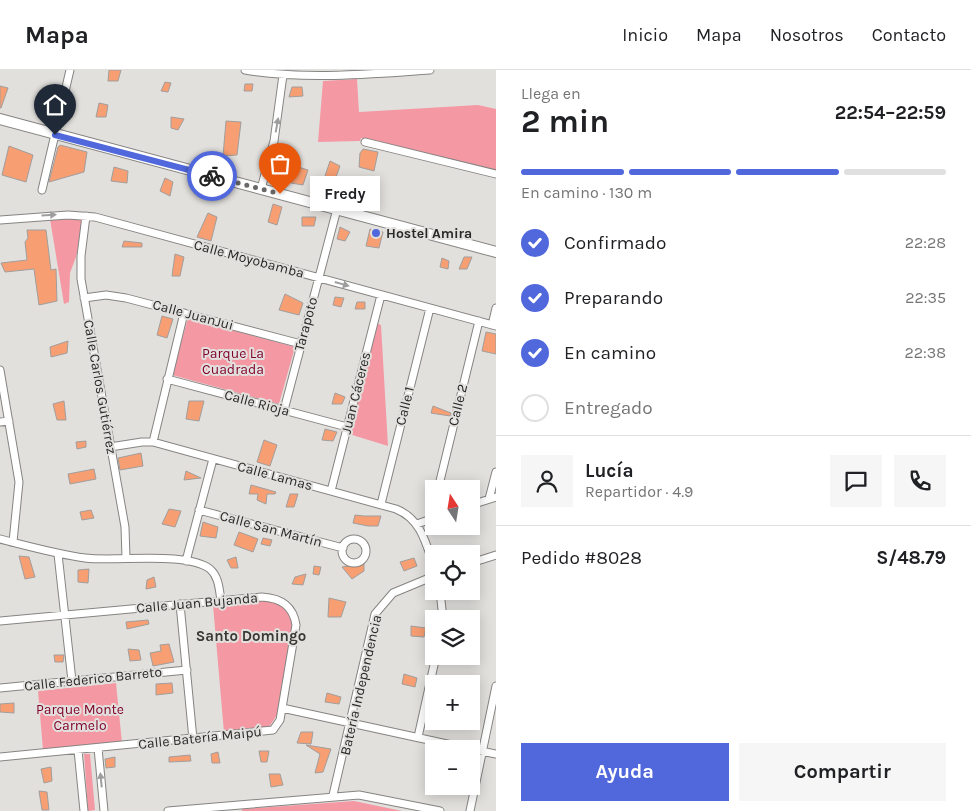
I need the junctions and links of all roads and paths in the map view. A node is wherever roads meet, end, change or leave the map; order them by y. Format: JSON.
{"nodes":[{"id":1,"x":70,"y":70,"type":"edge"},
{"id":2,"x":245,"y":70,"type":"edge"},
{"id":3,"x":430,"y":70,"type":"edge"},
{"id":4,"x":283,"y":75,"type":"junction"},
{"id":5,"x":0,"y":119,"type":"edge"},
{"id":6,"x":55,"y":135,"type":"junction"},
{"id":7,"x":365,"y":142,"type":"dead end"},
{"id":8,"x":496,"y":174,"type":"edge"},
{"id":9,"x":261,"y":189,"type":"junction"},
{"id":10,"x":42,"y":190,"type":"dead end"},
{"id":11,"x":337,"y":209,"type":"junction"},
{"id":12,"x":86,"y":216,"type":"junction"},
{"id":13,"x":0,"y":220,"type":"edge"},
{"id":14,"x":496,"y":252,"type":"edge"},
{"id":15,"x":318,"y":278,"type":"junction"},
{"id":16,"x":381,"y":295,"type":"junction"},
{"id":17,"x":84,"y":298,"type":"junction"},
{"id":18,"x":430,"y":308,"type":"junction"},
{"id":19,"x":496,"y":308,"type":"edge"},
{"id":20,"x":184,"y":313,"type":"junction"},
{"id":21,"x":479,"y":321,"type":"junction"},
{"id":22,"x":494,"y":325,"type":"edge"},
{"id":23,"x":301,"y":344,"type":"junction"},
{"id":24,"x":0,"y":370,"type":"edge"},
{"id":25,"x":167,"y":379,"type":"junction"},
{"id":26,"x":284,"y":410,"type":"junction"},
{"id":27,"x":9,"y":421,"type":"junction"},
{"id":28,"x":0,"y":422,"type":"edge"},
{"id":29,"x":347,"y":427,"type":"junction"},
{"id":30,"x":153,"y":442,"type":"junction"},
{"id":31,"x":110,"y":448,"type":"junction"},
{"id":32,"x":213,"y":459,"type":"junction"},
{"id":33,"x":496,"y":472,"type":"edge"},
{"id":34,"x":440,"y":480,"type":"edge"},
{"id":35,"x":331,"y":491,"type":"junction"},
{"id":36,"x":492,"y":498,"type":"edge"},
{"id":37,"x":480,"y":503,"type":"edge"},
{"id":38,"x":382,"y":504,"type":"junction"},
{"id":39,"x":200,"y":510,"type":"junction"},
{"id":40,"x":425,"y":521,"type":"edge"},
{"id":41,"x":417,"y":524,"type":"junction"},
{"id":42,"x":0,"y":539,"type":"edge"},
{"id":43,"x":13,"y":542,"type":"junction"},
{"id":44,"x":425,"y":545,"type":"edge"},
{"id":45,"x":343,"y":548,"type":"dead end"},
{"id":46,"x":58,"y":554,"type":"junction"},
{"id":47,"x":496,"y":555,"type":"edge"},
{"id":48,"x":126,"y":558,"type":"junction"},
{"id":49,"x":480,"y":560,"type":"edge"},
{"id":50,"x":186,"y":561,"type":"junction"},
{"id":51,"x":425,"y":580,"type":"edge"},
{"id":52,"x":221,"y":600,"type":"junction"},
{"id":53,"x":180,"y":604,"type":"junction"},
{"id":54,"x":64,"y":615,"type":"junction"},
{"id":55,"x":0,"y":621,"type":"edge"},
{"id":56,"x":434,"y":665,"type":"edge"},
{"id":57,"x":187,"y":670,"type":"junction"},
{"id":58,"x":72,"y":681,"type":"junction"},
{"id":59,"x":496,"y":686,"type":"edge"},
{"id":60,"x":0,"y":688,"type":"edge"},
{"id":61,"x":282,"y":708,"type":"junction"},
{"id":62,"x":351,"y":723,"type":"junction"},
{"id":63,"x":418,"y":737,"type":"junction"},
{"id":64,"x":193,"y":739,"type":"junction"},
{"id":65,"x":431,"y":740,"type":"edge"},
{"id":66,"x":98,"y":748,"type":"junction"},
{"id":67,"x":78,"y":750,"type":"junction"},
{"id":68,"x":480,"y":751,"type":"edge"},
{"id":69,"x":483,"y":752,"type":"junction"},
{"id":70,"x":496,"y":754,"type":"edge"},
{"id":71,"x":0,"y":757,"type":"edge"},
{"id":72,"x":334,"y":796,"type":"junction"},
{"id":73,"x":238,"y":808,"type":"edge"},
{"id":74,"x":84,"y":811,"type":"edge"},
{"id":75,"x":104,"y":811,"type":"edge"},
{"id":76,"x":170,"y":811,"type":"edge"},
{"id":77,"x":440,"y":811,"type":"edge"},
{"id":78,"x":470,"y":811,"type":"edge"}],
"edges":[{"from":1,"to":6,"type":"street"},
{"from":2,"to":4,"type":"street"},
{"from":3,"to":4,"type":"street"},
{"from":9,"to":4,"type":"street","one_way":true},
{"from":5,"to":6,"type":"street"},
{"from":6,"to":9,"type":"street"},
{"from":6,"to":10,"type":"street"},
{"from":7,"to":8,"type":"street"},
{"from":9,"to":11,"type":"street"},
{"from":11,"to":14,"type":"street"},
{"from":11,"to":15,"type":"street","name":"Tarapoto"},
{"from":13,"to":12,"type":"street","name":"Calle Moyobamba","one_way":true},
{"from":12,"to":15,"type":"street","name":"Calle Moyobamba"},
{"from":12,"to":17,"type":"street","name":"Calle Carlos Gutiérrez"},
{"from":15,"to":16,"type":"street","name":"Calle Moyobamba","one_way":true},
{"from":15,"to":23,"type":"street","name":"Tarapoto"},
{"from":16,"to":18,"type":"street","name":"Calle Moyobamba"},
{"from":16,"to":29,"type":"street","name":"Juan Cáceres"},
{"from":17,"to":20,"type":"street","name":"Calle JuanJui"},
{"from":17,"to":31,"type":"street","name":"Calle Carlos Gutiérrez"},
{"from":18,"to":21,"type":"street","name":"Calle Moyobamba"},
{"from":18,"to":38,"type":"street","name":"Calle 1"},
{"from":19,"to":22,"type":"street"},
{"from":20,"to":23,"type":"street","name":"Calle JuanJui"},
{"from":20,"to":25,"type":"street"},
{"from":21,"to":22,"type":"street","name":"Calle Moyobamba"},
{"from":21,"to":34,"type":"street","name":"Calle 2"},
{"from":23,"to":26,"type":"street","name":"Tarapoto"},
{"from":24,"to":27,"type":"street"},
{"from":25,"to":26,"type":"street","name":"Calle Rioja"},
{"from":25,"to":30,"type":"street"},
{"from":26,"to":29,"type":"street","name":"Calle Rioja"},
{"from":27,"to":28,"type":"street"},
{"from":27,"to":43,"type":"street"},
{"from":29,"to":35,"type":"street","name":"Juan Cáceres"},
{"from":30,"to":31,"type":"street","name":"Calle Lamas"},
{"from":30,"to":32,"type":"street","name":"Calle Lamas"},
{"from":31,"to":48,"type":"street","name":"Calle Carlos Gutiérrez"},
{"from":32,"to":35,"type":"street","name":"Calle Lamas"},
{"from":32,"to":39,"type":"street"},
{"from":33,"to":36,"type":"street"},
{"from":35,"to":38,"type":"street","name":"Calle Lamas"},
{"from":36,"to":37,"type":"street"},
{"from":38,"to":41,"type":"street","name":"Calle Lamas"},
{"from":39,"to":45,"type":"street","name":"Calle San Martín"},
{"from":39,"to":50,"type":"street"},
{"from":40,"to":41,"type":"street"},
{"from":41,"to":44,"type":"street"},
{"from":42,"to":43,"type":"street"},
{"from":43,"to":46,"type":"street"},
{"from":46,"to":48,"type":"street"},
{"from":46,"to":54,"type":"street"},
{"from":47,"to":49,"type":"street"},
{"from":48,"to":50,"type":"street"},
{"from":50,"to":52,"type":"street"},
{"from":51,"to":62,"type":"street","name":"Batería Independencia"},
{"from":52,"to":53,"type":"street","name":"Calle Juan Bujanda"},
{"from":52,"to":61,"type":"street","name":"Calle Juan Bujanda"},
{"from":53,"to":54,"type":"street","name":"Calle Juan Bujanda"},
{"from":53,"to":57,"type":"street"},
{"from":54,"to":55,"type":"street","name":"Calle Juan Bujanda"},
{"from":54,"to":58,"type":"street"},
{"from":56,"to":63,"type":"street"},
{"from":57,"to":58,"type":"street","name":"Calle Federico Barreto"},
{"from":57,"to":64,"type":"street"},
{"from":58,"to":60,"type":"street","name":"Calle Federico Barreto"},
{"from":59,"to":69,"type":"street"},
{"from":61,"to":62,"type":"street"},
{"from":61,"to":64,"type":"street","name":"Calle Batería Maipú"},
{"from":62,"to":63,"type":"street"},
{"from":62,"to":72,"type":"street","name":"Batería Independencia"},
{"from":63,"to":65,"type":"street"},
{"from":64,"to":66,"type":"street","name":"Calle Batería Maipú"},
{"from":66,"to":67,"type":"street","name":"Calle Batería Maipú"},
{"from":75,"to":66,"type":"street","one_way":true},
{"from":67,"to":71,"type":"street","name":"Calle Batería Maipú"},
{"from":67,"to":74,"type":"street"},
{"from":68,"to":69,"type":"street"},
{"from":69,"to":70,"type":"street"},
{"from":69,"to":78,"type":"street"},
{"from":72,"to":73,"type":"street"},
{"from":72,"to":77,"type":"street"},
{"from":73,"to":76,"type":"street"}]}
